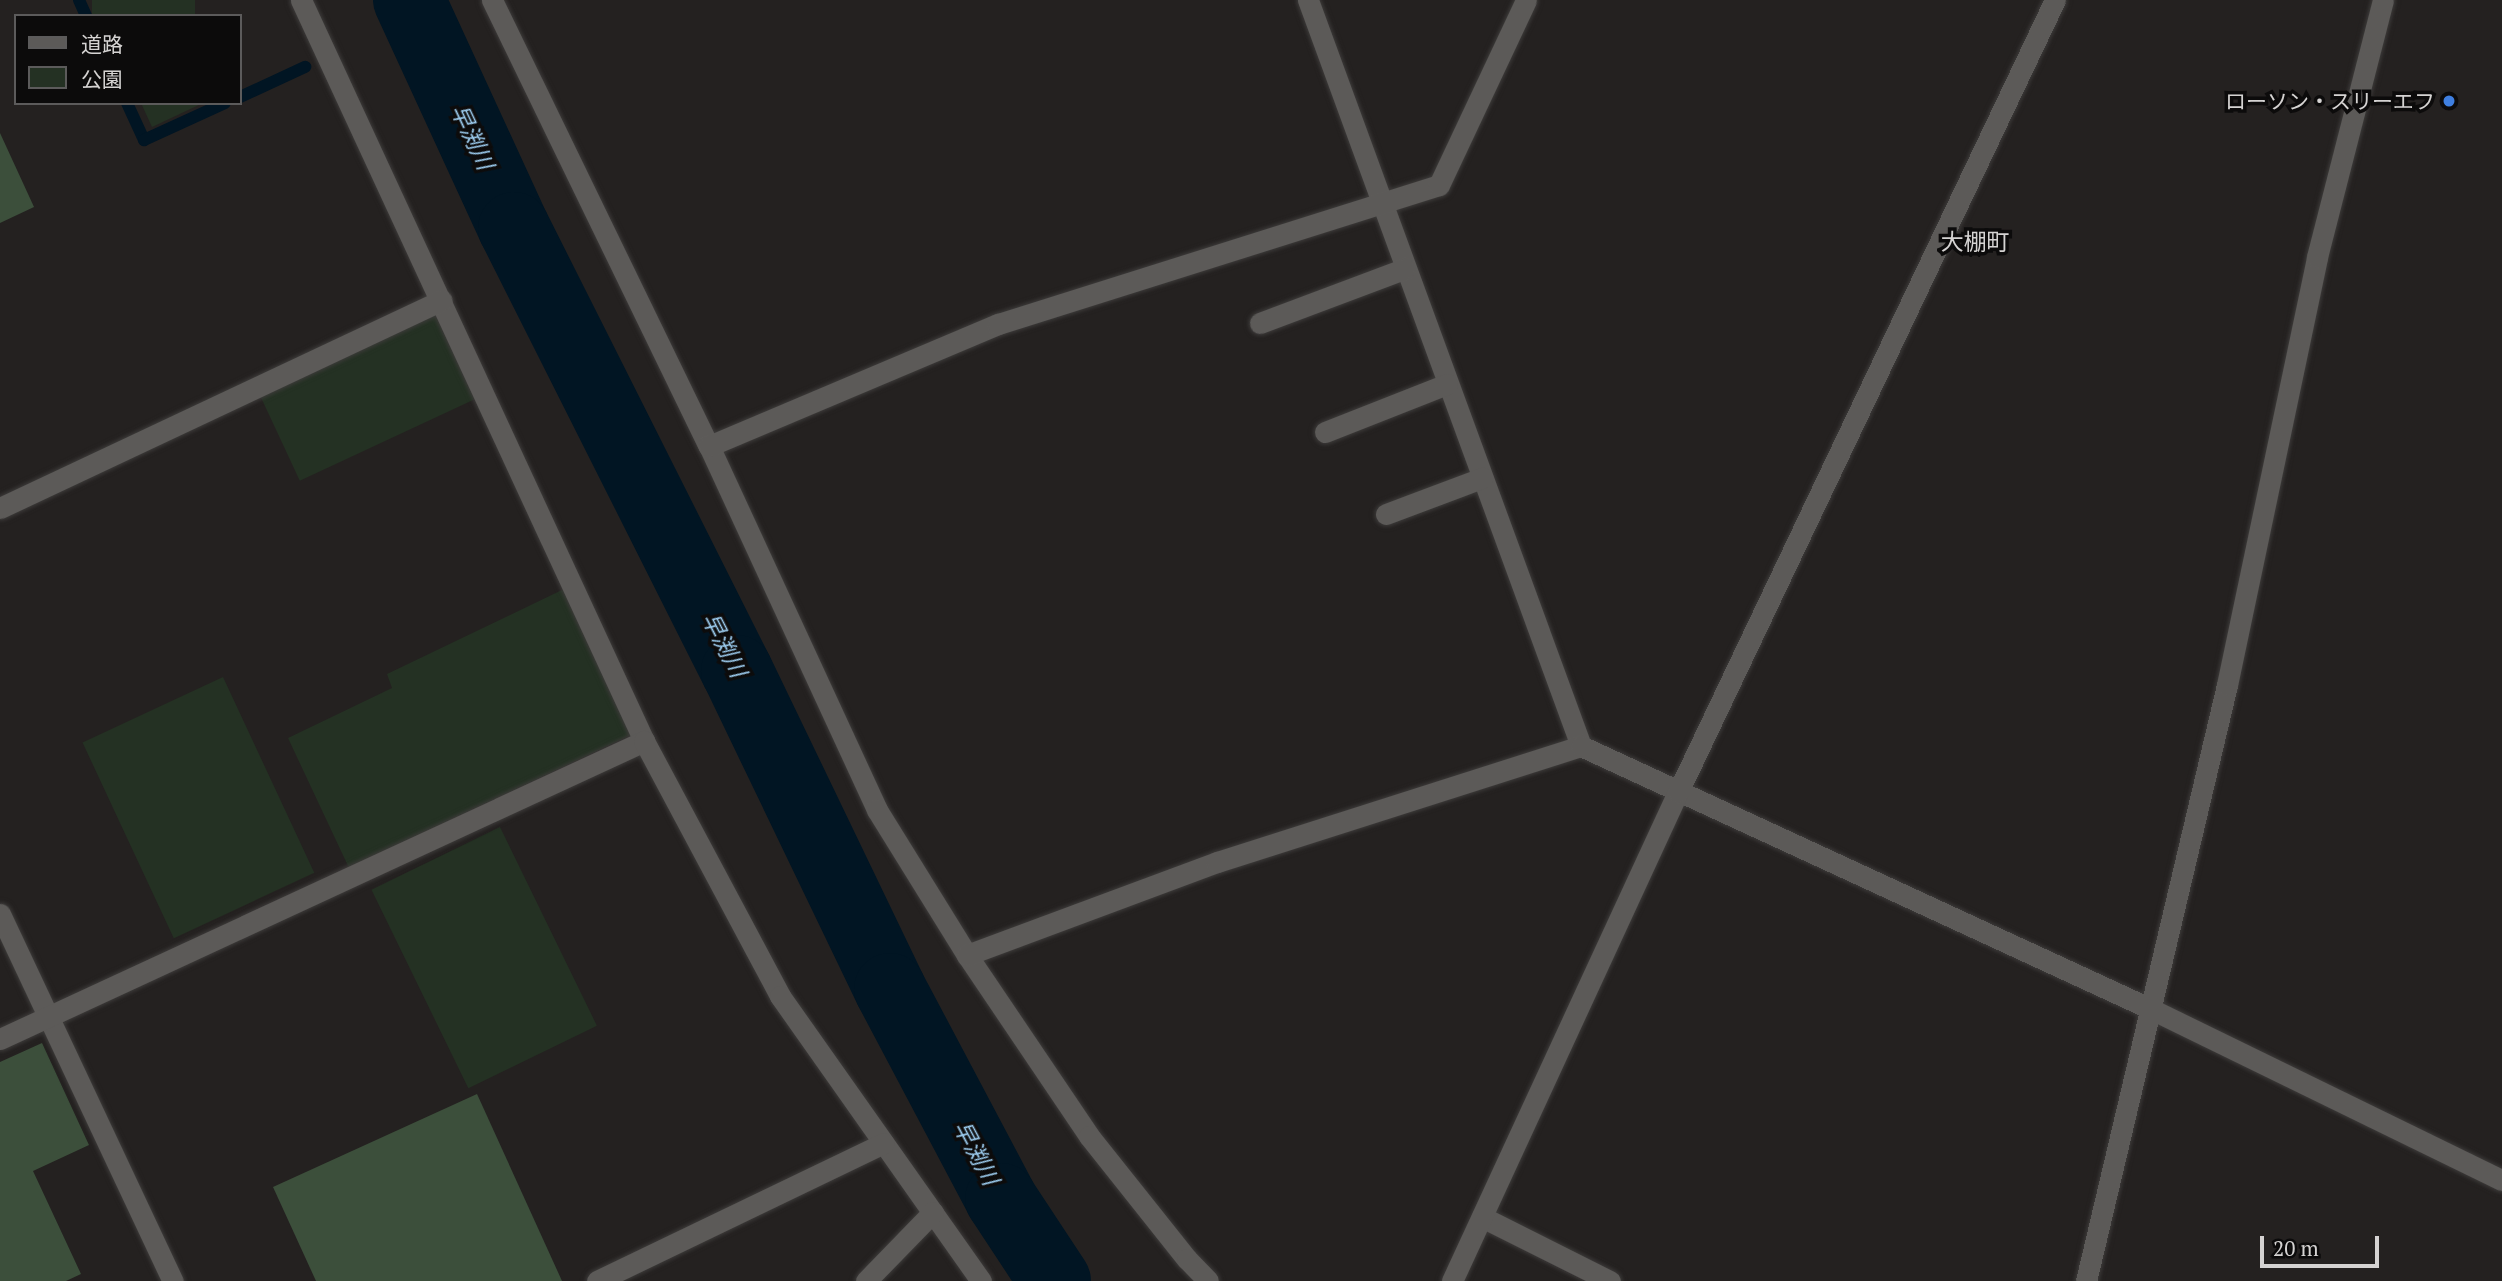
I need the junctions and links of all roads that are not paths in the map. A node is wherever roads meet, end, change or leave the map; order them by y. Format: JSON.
{"nodes":[{"id":1,"x":301,"y":0,"type":"edge"},
{"id":2,"x":492,"y":0,"type":"edge"},
{"id":3,"x":1308,"y":0,"type":"edge"},
{"id":4,"x":1526,"y":0,"type":"edge"},
{"id":5,"x":2055,"y":0,"type":"edge"},
{"id":6,"x":2383,"y":0,"type":"edge"},
{"id":7,"x":1381,"y":205,"type":"junction"},
{"id":8,"x":1404,"y":269,"type":"junction"},
{"id":9,"x":442,"y":300,"type":"junction"},
{"id":10,"x":1260,"y":323,"type":"dead end"},
{"id":11,"x":1447,"y":384,"type":"junction"},
{"id":12,"x":1325,"y":432,"type":"dead end"},
{"id":13,"x":709,"y":446,"type":"junction"},
{"id":14,"x":1482,"y":478,"type":"junction"},
{"id":15,"x":0,"y":508,"type":"edge"},
{"id":16,"x":1386,"y":514,"type":"dead end"},
{"id":17,"x":644,"y":741,"type":"junction"},
{"id":18,"x":1581,"y":746,"type":"junction"},
{"id":19,"x":1678,"y":792,"type":"junction"},
{"id":20,"x":0,"y":914,"type":"edge"},
{"id":21,"x":967,"y":956,"type":"junction"},
{"id":22,"x":2151,"y":1009,"type":"junction"},
{"id":23,"x":47,"y":1015,"type":"junction"},
{"id":24,"x":0,"y":1038,"type":"edge"},
{"id":25,"x":884,"y":1143,"type":"junction"},
{"id":26,"x":2502,"y":1180,"type":"edge"},
{"id":27,"x":933,"y":1212,"type":"junction"},
{"id":28,"x":1482,"y":1217,"type":"junction"},
{"id":29,"x":173,"y":1281,"type":"edge"},
{"id":30,"x":597,"y":1281,"type":"edge"},
{"id":31,"x":866,"y":1281,"type":"edge"},
{"id":32,"x":981,"y":1281,"type":"edge"},
{"id":33,"x":1208,"y":1281,"type":"edge"},
{"id":34,"x":1452,"y":1281,"type":"edge"},
{"id":35,"x":1610,"y":1281,"type":"edge"},
{"id":36,"x":2086,"y":1281,"type":"edge"}],
"edges":[{"from":1,"to":9,"type":"street"},
{"from":2,"to":13,"type":"street"},
{"from":3,"to":7,"type":"street"},
{"from":4,"to":7,"type":"street"},
{"from":5,"to":19,"type":"street"},
{"from":6,"to":22,"type":"street"},
{"from":7,"to":8,"type":"street"},
{"from":7,"to":13,"type":"street"},
{"from":8,"to":10,"type":"street"},
{"from":8,"to":11,"type":"street"},
{"from":9,"to":15,"type":"street"},
{"from":9,"to":17,"type":"street"},
{"from":11,"to":12,"type":"street"},
{"from":11,"to":14,"type":"street"},
{"from":13,"to":21,"type":"street"},
{"from":14,"to":16,"type":"street"},
{"from":14,"to":18,"type":"street"},
{"from":17,"to":23,"type":"street"},
{"from":17,"to":25,"type":"street"},
{"from":18,"to":19,"type":"street"},
{"from":18,"to":21,"type":"street"},
{"from":19,"to":22,"type":"street"},
{"from":19,"to":28,"type":"street"},
{"from":20,"to":23,"type":"street"},
{"from":21,"to":33,"type":"street"},
{"from":22,"to":26,"type":"street"},
{"from":22,"to":36,"type":"street"},
{"from":23,"to":24,"type":"street"},
{"from":23,"to":29,"type":"street"},
{"from":25,"to":27,"type":"street"},
{"from":25,"to":30,"type":"street"},
{"from":27,"to":31,"type":"street"},
{"from":27,"to":32,"type":"street"},
{"from":28,"to":34,"type":"street"},
{"from":28,"to":35,"type":"street"}]}
